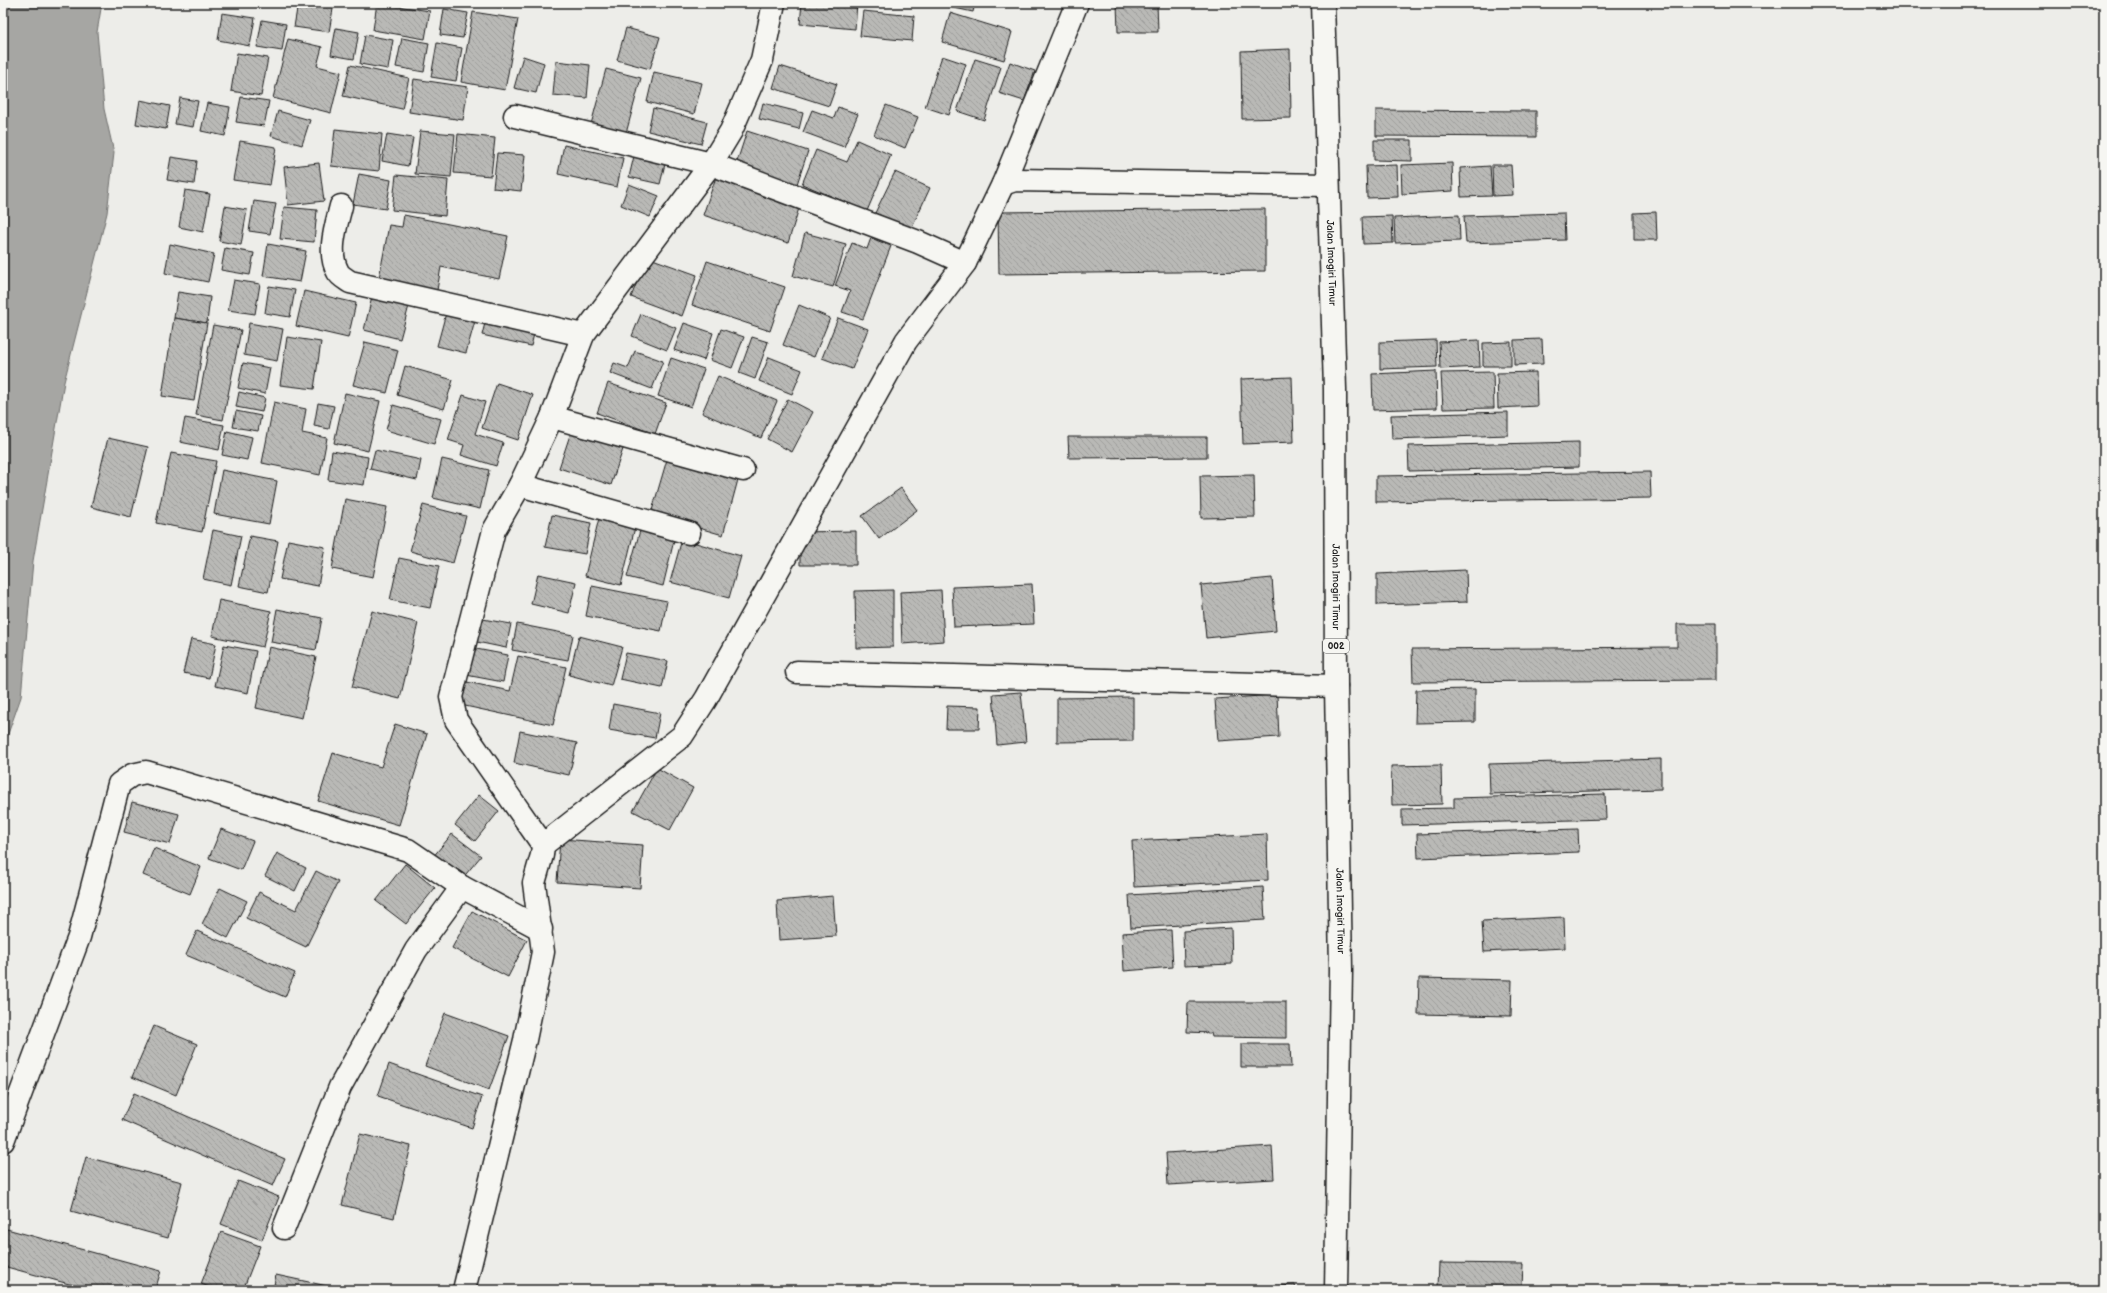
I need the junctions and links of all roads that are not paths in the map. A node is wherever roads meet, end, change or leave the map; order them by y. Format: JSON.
{"nodes":[{"id":1,"x":774,"y":3,"type":"edge"},
{"id":2,"x":1077,"y":3,"type":"edge"},
{"id":3,"x":1323,"y":3,"type":"edge"},
{"id":4,"x":515,"y":116,"type":"dead end"},
{"id":5,"x":711,"y":164,"type":"junction"},
{"id":6,"x":1003,"y":184,"type":"junction"},
{"id":7,"x":1328,"y":185,"type":"junction"},
{"id":8,"x":341,"y":206,"type":"dead end"},
{"id":9,"x":955,"y":258,"type":"junction"},
{"id":10,"x":583,"y":335,"type":"junction"},
{"id":11,"x":552,"y":417,"type":"junction"},
{"id":12,"x":743,"y":470,"type":"dead end"},
{"id":13,"x":520,"y":485,"type":"junction"},
{"id":14,"x":689,"y":533,"type":"dead end"},
{"id":15,"x":797,"y":672,"type":"dead end"},
{"id":16,"x":1336,"y":686,"type":"junction"},
{"id":17,"x":542,"y":845,"type":"junction"},
{"id":18,"x":469,"y":890,"type":"junction"},
{"id":19,"x":541,"y":929,"type":"junction"},
{"id":20,"x":3,"y":1141,"type":"edge"},
{"id":21,"x":284,"y":1228,"type":"dead end"},
{"id":22,"x":464,"y":1290,"type":"edge"},
{"id":23,"x":1336,"y":1290,"type":"edge"}],
"edges":[{"from":1,"to":5,"type":"street"},
{"from":2,"to":6,"type":"street"},
{"from":3,"to":7,"type":"street","name":"Jalan Imogiri Timur","number":"002"},
{"from":4,"to":5,"type":"street"},
{"from":5,"to":9,"type":"street"},
{"from":5,"to":10,"type":"street"},
{"from":6,"to":7,"type":"street"},
{"from":6,"to":9,"type":"street"},
{"from":7,"to":16,"type":"street","name":"Jalan Imogiri Timur","number":"002"},
{"from":8,"to":10,"type":"street"},
{"from":9,"to":17,"type":"street"},
{"from":10,"to":11,"type":"street"},
{"from":11,"to":12,"type":"street"},
{"from":11,"to":13,"type":"street"},
{"from":13,"to":14,"type":"street"},
{"from":13,"to":17,"type":"street"},
{"from":15,"to":16,"type":"street"},
{"from":16,"to":23,"type":"street","name":"Jalan Imogiri Timur","number":"002"},
{"from":17,"to":19,"type":"street"},
{"from":18,"to":19,"type":"street"},
{"from":18,"to":20,"type":"street"},
{"from":18,"to":21,"type":"street"},
{"from":19,"to":22,"type":"street"}]}
